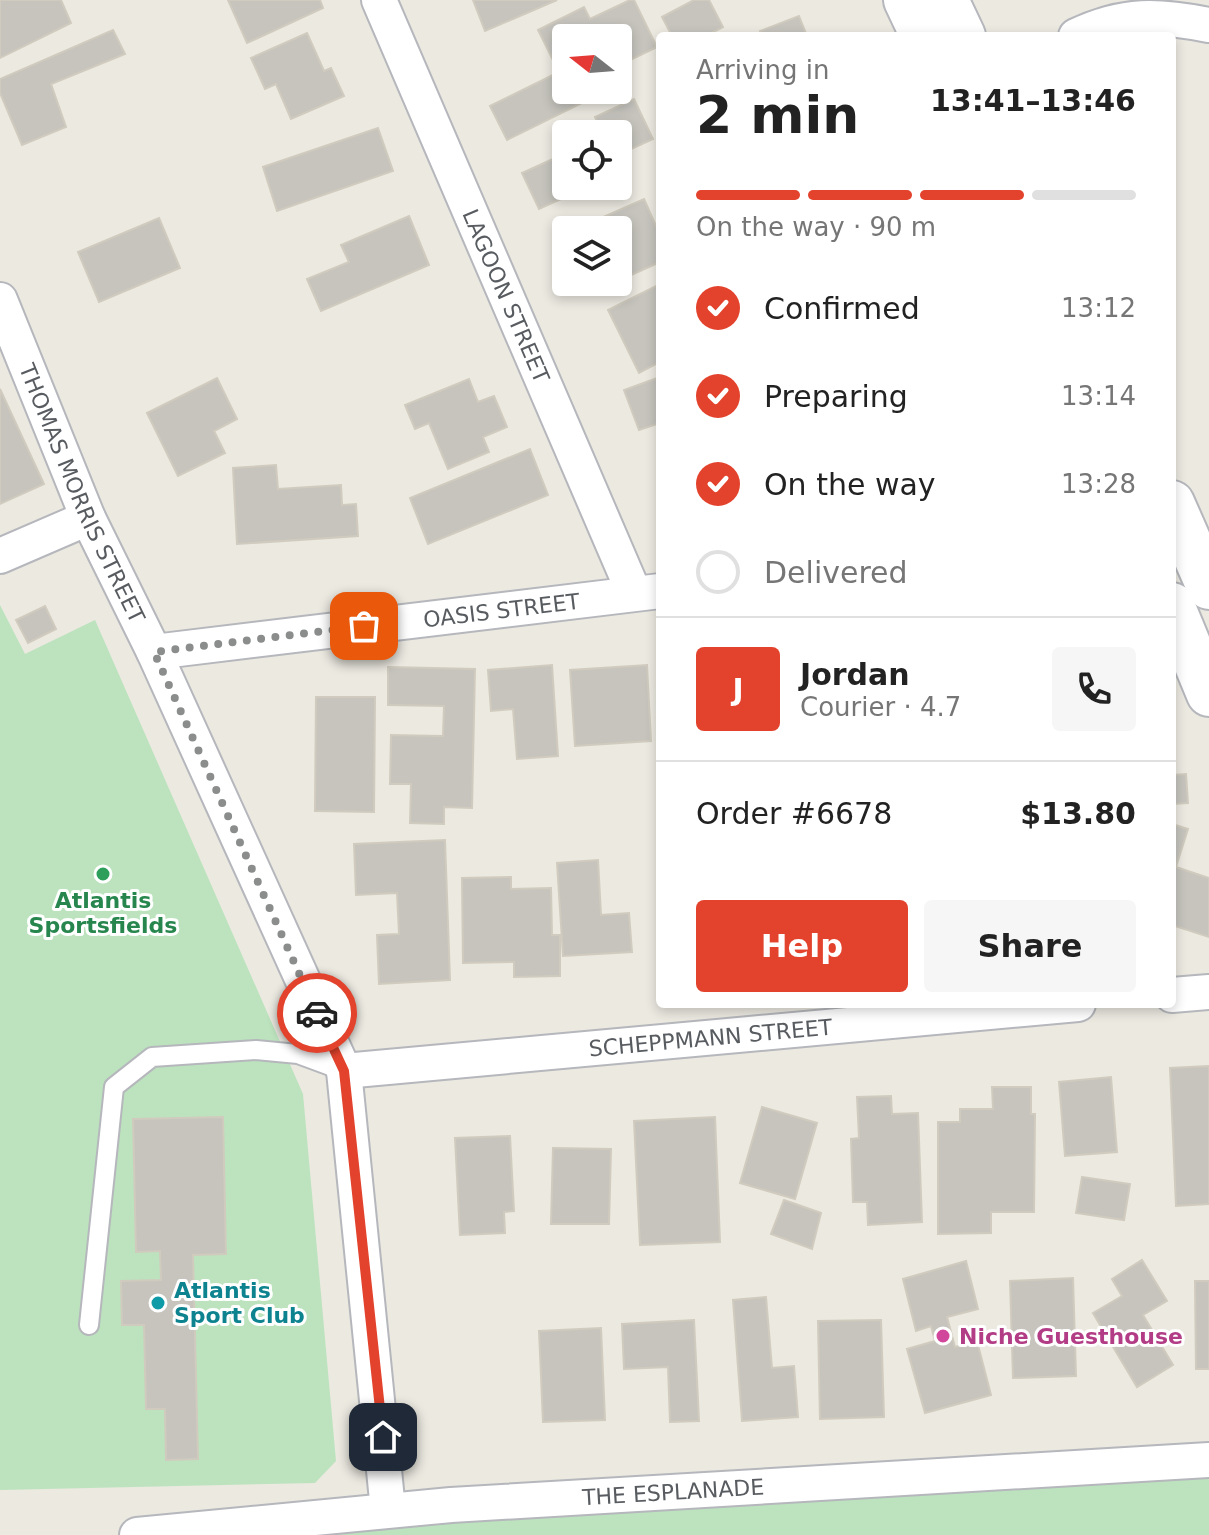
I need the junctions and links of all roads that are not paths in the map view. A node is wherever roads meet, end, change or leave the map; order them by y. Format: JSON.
{"nodes":[{"id":1,"x":379,"y":0,"type":"edge"},
{"id":2,"x":906,"y":0,"type":"edge"},
{"id":3,"x":946,"y":0,"type":"edge"},
{"id":4,"x":1209,"y":25,"type":"edge"},
{"id":5,"x":921,"y":32,"type":"edge"},
{"id":6,"x":961,"y":32,"type":"edge"},
{"id":7,"x":1085,"y":32,"type":"edge"},
{"id":8,"x":0,"y":300,"type":"edge"},
{"id":9,"x":88,"y":518,"type":"junction"},
{"id":10,"x":1176,"y":520,"type":"edge"},
{"id":11,"x":1182,"y":546,"type":"edge"},
{"id":12,"x":0,"y":556,"type":"edge"},
{"id":13,"x":1209,"y":587,"type":"edge"},
{"id":14,"x":647,"y":592,"type":"edge"},
{"id":15,"x":1176,"y":615,"type":"edge"},
{"id":16,"x":154,"y":652,"type":"junction"},
{"id":17,"x":1209,"y":694,"type":"edge"},
{"id":18,"x":1209,"y":992,"type":"edge"},
{"id":19,"x":1176,"y":995,"type":"edge"},
{"id":20,"x":1034,"y":1008,"type":"edge"},
{"id":21,"x":344,"y":1071,"type":"junction"},
{"id":22,"x":89,"y":1325,"type":"dead end"},
{"id":23,"x":1209,"y":1460,"type":"edge"},
{"id":24,"x":388,"y":1510,"type":"junction"},
{"id":25,"x":137,"y":1535,"type":"edge"}],
"edges":[{"from":1,"to":14,"type":"street","name":"LAGOON STREET"},
{"from":2,"to":5,"type":"street"},
{"from":3,"to":6,"type":"street"},
{"from":4,"to":7,"type":"street"},
{"from":8,"to":9,"type":"street","name":"THOMAS MORRIS STREET"},
{"from":9,"to":12,"type":"street"},
{"from":9,"to":16,"type":"street","name":"THOMAS MORRIS STREET"},
{"from":10,"to":11,"type":"street"},
{"from":11,"to":13,"type":"street"},
{"from":14,"to":16,"type":"street","name":"OASIS STREET"},
{"from":15,"to":17,"type":"street"},
{"from":16,"to":21,"type":"street","name":"THOMAS MORRIS STREET"},
{"from":18,"to":19,"type":"street"},
{"from":20,"to":21,"type":"street","name":"SCHEPPMANN STREET"},
{"from":21,"to":22,"type":"lane"},
{"from":21,"to":24,"type":"street","name":"THOMAS MORRIS STREET"},
{"from":23,"to":24,"type":"street","name":"THE ESPLANADE"},
{"from":24,"to":25,"type":"street","name":"THE ESPLANADE"}]}
